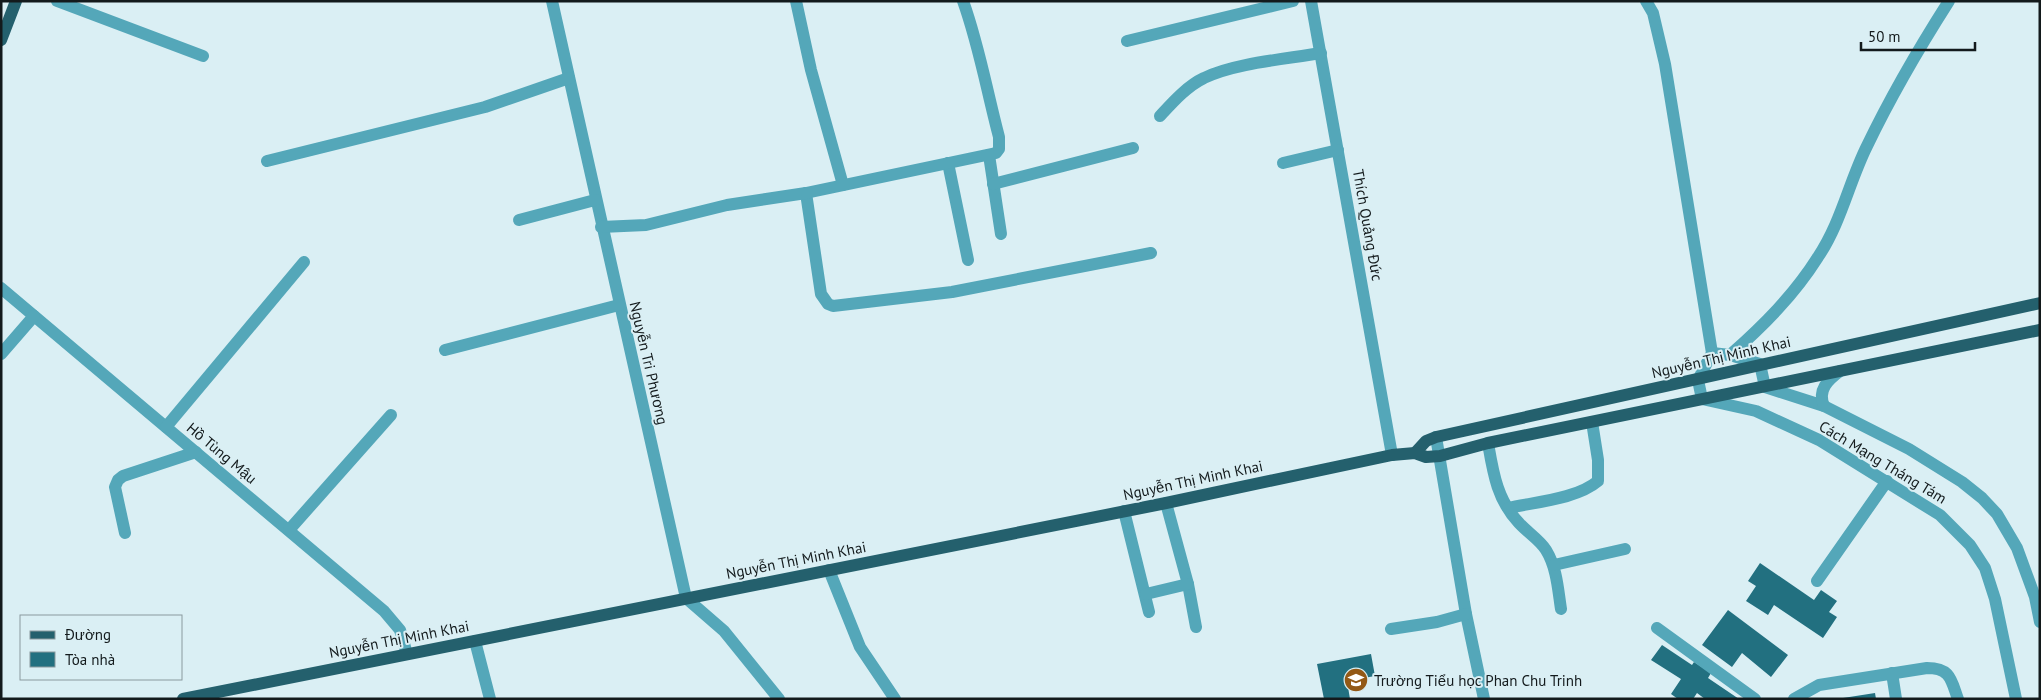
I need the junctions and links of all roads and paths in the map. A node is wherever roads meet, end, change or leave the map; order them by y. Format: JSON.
{"nodes":[{"id":1,"x":16,"y":1,"type":"edge"},
{"id":2,"x":57,"y":1,"type":"edge"},
{"id":3,"x":552,"y":1,"type":"edge"},
{"id":4,"x":796,"y":1,"type":"edge"},
{"id":5,"x":963,"y":1,"type":"edge"},
{"id":6,"x":1293,"y":1,"type":"edge"},
{"id":7,"x":1311,"y":1,"type":"edge"},
{"id":8,"x":1646,"y":1,"type":"edge"},
{"id":9,"x":1949,"y":1,"type":"edge"},
{"id":10,"x":1,"y":40,"type":"edge"},
{"id":11,"x":1127,"y":41,"type":"dead end"},
{"id":12,"x":1321,"y":53,"type":"junction"},
{"id":13,"x":203,"y":56,"type":"dead end"},
{"id":14,"x":569,"y":78,"type":"junction"},
{"id":15,"x":1160,"y":116,"type":"dead end"},
{"id":16,"x":1133,"y":148,"type":"dead end"},
{"id":17,"x":1338,"y":150,"type":"junction"},
{"id":18,"x":989,"y":155,"type":"junction"},
{"id":19,"x":267,"y":161,"type":"dead end"},
{"id":20,"x":948,"y":163,"type":"junction"},
{"id":21,"x":1283,"y":163,"type":"dead end"},
{"id":22,"x":843,"y":184,"type":"junction"},
{"id":23,"x":993,"y":184,"type":"junction"},
{"id":24,"x":806,"y":192,"type":"junction"},
{"id":25,"x":595,"y":200,"type":"junction"},
{"id":26,"x":519,"y":220,"type":"dead end"},
{"id":27,"x":601,"y":227,"type":"junction"},
{"id":28,"x":1001,"y":234,"type":"dead end"},
{"id":29,"x":1151,"y":253,"type":"dead end"},
{"id":30,"x":968,"y":260,"type":"dead end"},
{"id":31,"x":304,"y":262,"type":"dead end"},
{"id":32,"x":1,"y":288,"type":"edge"},
{"id":33,"x":2040,"y":303,"type":"edge"},
{"id":34,"x":619,"y":305,"type":"junction"},
{"id":35,"x":34,"y":316,"type":"junction"},
{"id":36,"x":2040,"y":330,"type":"edge"},
{"id":37,"x":445,"y":350,"type":"dead end"},
{"id":38,"x":1712,"y":353,"type":"junction"},
{"id":39,"x":1,"y":354,"type":"edge"},
{"id":40,"x":1730,"y":355,"type":"junction"},
{"id":41,"x":1760,"y":364,"type":"junction"},
{"id":42,"x":1840,"y":371,"type":"junction"},
{"id":43,"x":1698,"y":380,"type":"junction"},
{"id":44,"x":1765,"y":387,"type":"junction"},
{"id":45,"x":1702,"y":399,"type":"junction"},
{"id":46,"x":1824,"y":406,"type":"junction"},
{"id":47,"x":391,"y":415,"type":"dead end"},
{"id":48,"x":1592,"y":422,"type":"junction"},
{"id":49,"x":166,"y":427,"type":"junction"},
{"id":50,"x":1436,"y":437,"type":"junction"},
{"id":51,"x":1488,"y":442,"type":"junction"},
{"id":52,"x":196,"y":452,"type":"junction"},
{"id":53,"x":1415,"y":453,"type":"junction"},
{"id":54,"x":1392,"y":455,"type":"junction"},
{"id":55,"x":1440,"y":456,"type":"junction"},
{"id":56,"x":1887,"y":481,"type":"junction"},
{"id":57,"x":1166,"y":503,"type":"junction"},
{"id":58,"x":1508,"y":508,"type":"junction"},
{"id":59,"x":1124,"y":511,"type":"junction"},
{"id":60,"x":289,"y":530,"type":"junction"},
{"id":61,"x":125,"y":532,"type":"dead end"},
{"id":62,"x":1625,"y":549,"type":"dead end"},
{"id":63,"x":1554,"y":566,"type":"junction"},
{"id":64,"x":829,"y":570,"type":"junction"},
{"id":65,"x":1817,"y":581,"type":"dead end"},
{"id":66,"x":1188,"y":584,"type":"junction"},
{"id":67,"x":1146,"y":594,"type":"junction"},
{"id":68,"x":686,"y":598,"type":"junction"},
{"id":69,"x":1561,"y":609,"type":"dead end"},
{"id":70,"x":1149,"y":612,"type":"dead end"},
{"id":71,"x":1466,"y":614,"type":"junction"},
{"id":72,"x":2040,"y":622,"type":"edge"},
{"id":73,"x":1196,"y":627,"type":"dead end"},
{"id":74,"x":1657,"y":628,"type":"dead end"},
{"id":75,"x":1391,"y":629,"type":"dead end"},
{"id":76,"x":475,"y":641,"type":"junction"},
{"id":77,"x":406,"y":654,"type":"junction"},
{"id":78,"x":1892,"y":673,"type":"junction"},
{"id":79,"x":183,"y":699,"type":"edge"},
{"id":80,"x":490,"y":699,"type":"edge"},
{"id":81,"x":779,"y":699,"type":"edge"},
{"id":82,"x":895,"y":699,"type":"edge"},
{"id":83,"x":1484,"y":699,"type":"edge"},
{"id":84,"x":1755,"y":699,"type":"edge"},
{"id":85,"x":1794,"y":699,"type":"edge"},
{"id":86,"x":1896,"y":699,"type":"edge"},
{"id":87,"x":1958,"y":699,"type":"edge"},
{"id":88,"x":2016,"y":699,"type":"edge"}],
"edges":[{"from":1,"to":10,"type":"main road"},
{"from":2,"to":13,"type":"street"},
{"from":3,"to":14,"type":"street","name":"Nguyễn Tri Phương"},
{"from":4,"to":22,"type":"street"},
{"from":5,"to":18,"type":"street"},
{"from":6,"to":11,"type":"street"},
{"from":7,"to":12,"type":"street","name":"Thích Quảng Đức"},
{"from":8,"to":38,"type":"street"},
{"from":9,"to":40,"type":"street"},
{"from":12,"to":15,"type":"street"},
{"from":12,"to":17,"type":"street","name":"Thích Quảng Đức"},
{"from":14,"to":19,"type":"street"},
{"from":14,"to":25,"type":"street","name":"Nguyễn Tri Phương"},
{"from":16,"to":23,"type":"street"},
{"from":17,"to":21,"type":"street"},
{"from":17,"to":54,"type":"street","name":"Thích Quảng Đức"},
{"from":18,"to":20,"type":"street"},
{"from":18,"to":23,"type":"street"},
{"from":20,"to":22,"type":"street"},
{"from":20,"to":30,"type":"street"},
{"from":22,"to":24,"type":"street"},
{"from":23,"to":28,"type":"street"},
{"from":24,"to":27,"type":"street"},
{"from":24,"to":29,"type":"street"},
{"from":25,"to":26,"type":"street"},
{"from":25,"to":27,"type":"street","name":"Nguyễn Tri Phương"},
{"from":27,"to":34,"type":"street","name":"Nguyễn Tri Phương"},
{"from":31,"to":49,"type":"street"},
{"from":32,"to":35,"type":"street","name":"Hồ Tùng Mậu"},
{"from":33,"to":41,"type":"main road","name":"Nguyễn Thị Minh Khai"},
{"from":34,"to":37,"type":"street"},
{"from":34,"to":68,"type":"street","name":"Nguyễn Tri Phương"},
{"from":35,"to":39,"type":"street"},
{"from":35,"to":49,"type":"street","name":"Hồ Tùng Mậu"},
{"from":36,"to":42,"type":"main road","name":"Nguyễn Thị Minh Khai"},
{"from":38,"to":40,"type":"street"},
{"from":38,"to":43,"type":"street"},
{"from":40,"to":41,"type":"street"},
{"from":41,"to":43,"type":"main road","name":"Nguyễn Thị Minh Khai"},
{"from":41,"to":44,"type":"street"},
{"from":42,"to":44,"type":"main road","name":"Nguyễn Thị Minh Khai"},
{"from":42,"to":46,"type":"street"},
{"from":43,"to":45,"type":"street"},
{"from":43,"to":50,"type":"main road","name":"Nguyễn Thị Minh Khai"},
{"from":44,"to":45,"type":"main road","name":"Nguyễn Thị Minh Khai"},
{"from":44,"to":46,"type":"street","name":"Cách Mạng Tháng Tám"},
{"from":45,"to":48,"type":"main road","name":"Nguyễn Thị Minh Khai"},
{"from":45,"to":56,"type":"street","name":"Cách Mạng Tháng Tám"},
{"from":46,"to":72,"type":"street","name":"Cách Mạng Tháng Tám"},
{"from":47,"to":60,"type":"street"},
{"from":48,"to":51,"type":"main road","name":"Nguyễn Thị Minh Khai"},
{"from":48,"to":58,"type":"street"},
{"from":49,"to":52,"type":"street","name":"Hồ Tùng Mậu"},
{"from":50,"to":53,"type":"main road","name":"Nguyễn Thị Minh Khai"},
{"from":50,"to":55,"type":"street"},
{"from":51,"to":55,"type":"main road","name":"Nguyễn Thị Minh Khai"},
{"from":51,"to":58,"type":"street"},
{"from":52,"to":60,"type":"street","name":"Hồ Tùng Mậu"},
{"from":52,"to":61,"type":"street"},
{"from":53,"to":54,"type":"main road","name":"Nguyễn Thị Minh Khai"},
{"from":53,"to":55,"type":"main road","name":"Nguyễn Thị Minh Khai"},
{"from":54,"to":57,"type":"main road","name":"Nguyễn Thị Minh Khai"},
{"from":55,"to":71,"type":"street"},
{"from":56,"to":65,"type":"street"},
{"from":56,"to":88,"type":"street","name":"Cách Mạng Tháng Tám"},
{"from":57,"to":59,"type":"main road","name":"Nguyễn Thị Minh Khai"},
{"from":57,"to":66,"type":"street"},
{"from":58,"to":63,"type":"street"},
{"from":59,"to":64,"type":"main road","name":"Nguyễn Thị Minh Khai"},
{"from":59,"to":67,"type":"street"},
{"from":60,"to":77,"type":"street","name":"Hồ Tùng Mậu"},
{"from":62,"to":63,"type":"street"},
{"from":63,"to":69,"type":"street"},
{"from":64,"to":68,"type":"main road","name":"Nguyễn Thị Minh Khai"},
{"from":64,"to":82,"type":"street"},
{"from":66,"to":67,"type":"street"},
{"from":66,"to":73,"type":"street"},
{"from":67,"to":70,"type":"street"},
{"from":68,"to":76,"type":"main road","name":"Nguyễn Thị Minh Khai"},
{"from":68,"to":81,"type":"street"},
{"from":71,"to":75,"type":"street"},
{"from":71,"to":83,"type":"street"},
{"from":74,"to":84,"type":"street"},
{"from":76,"to":77,"type":"main road","name":"Nguyễn Thị Minh Khai"},
{"from":76,"to":80,"type":"street"},
{"from":77,"to":79,"type":"main road","name":"Nguyễn Thị Minh Khai"},
{"from":78,"to":85,"type":"street"},
{"from":78,"to":86,"type":"street"},
{"from":78,"to":87,"type":"street"}]}
